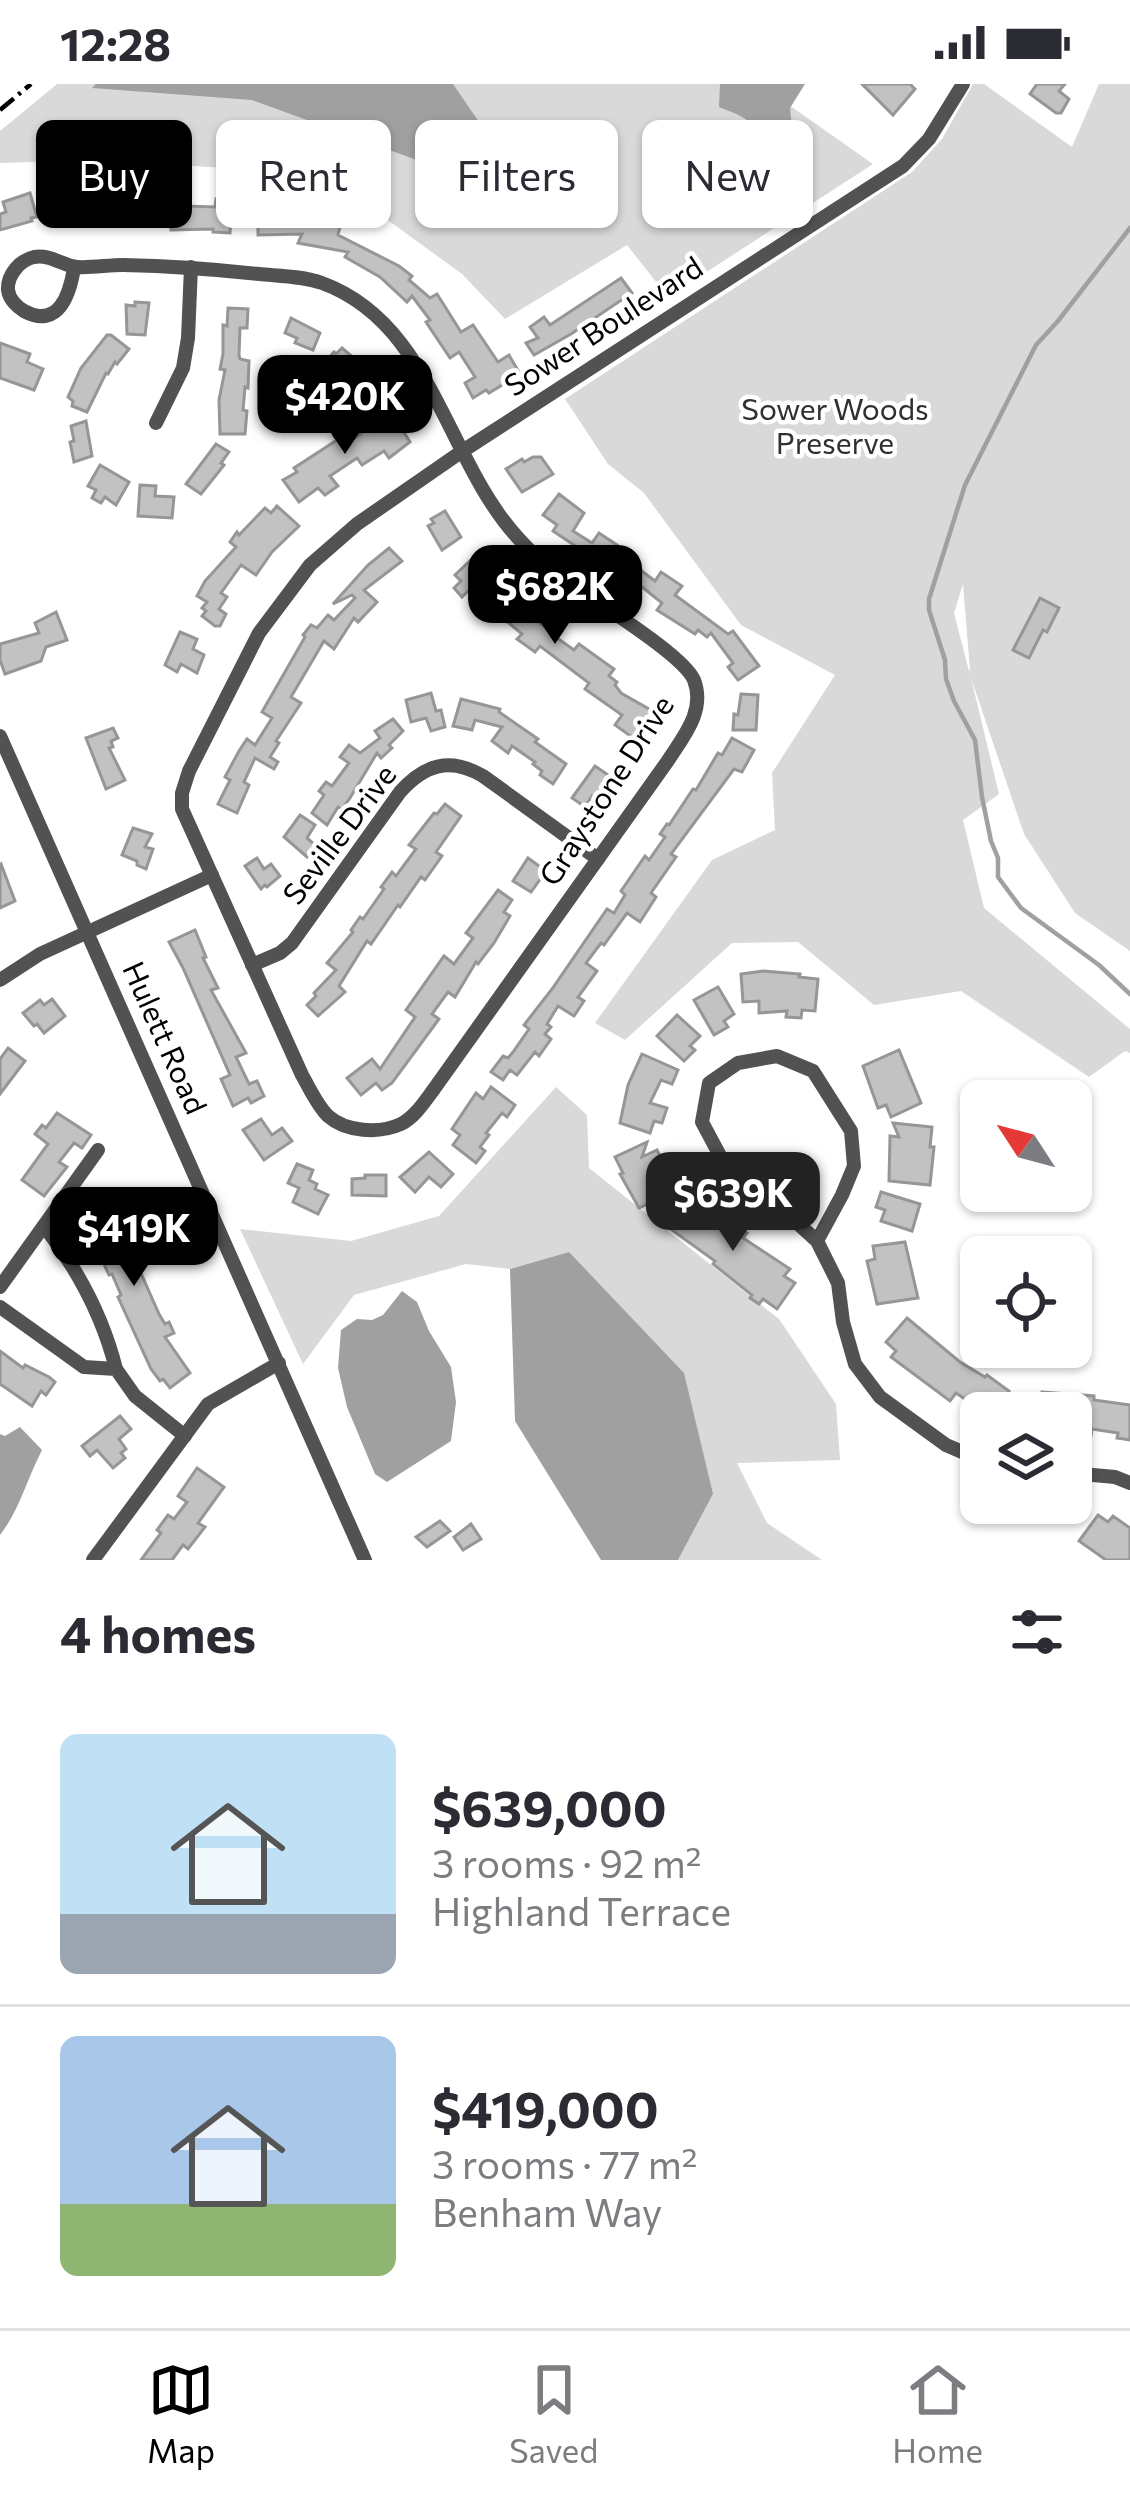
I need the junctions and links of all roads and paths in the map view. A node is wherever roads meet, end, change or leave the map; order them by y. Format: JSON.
{"nodes":[{"id":1,"x":963,"y":84,"type":"edge"},
{"id":2,"x":190,"y":267,"type":"junction"},
{"id":3,"x":74,"y":268,"type":"junction"},
{"id":4,"x":156,"y":423,"type":"dead end"},
{"id":5,"x":460,"y":452,"type":"junction"},
{"id":6,"x":0,"y":736,"type":"edge"},
{"id":7,"x":598,"y":859,"type":"junction"},
{"id":8,"x":212,"y":875,"type":"junction"},
{"id":9,"x":88,"y":932,"type":"junction"},
{"id":10,"x":252,"y":965,"type":"junction"},
{"id":11,"x":0,"y":980,"type":"edge"},
{"id":12,"x":98,"y":1150,"type":"dead end"},
{"id":13,"x":44,"y":1226,"type":"junction"},
{"id":14,"x":817,"y":1241,"type":"junction"},
{"id":15,"x":0,"y":1287,"type":"edge"},
{"id":16,"x":0,"y":1306,"type":"edge"},
{"id":17,"x":279,"y":1364,"type":"junction"},
{"id":18,"x":116,"y":1369,"type":"junction"},
{"id":19,"x":185,"y":1436,"type":"junction"},
{"id":20,"x":960,"y":1451,"type":"edge"},
{"id":21,"x":1092,"y":1474,"type":"edge"},
{"id":22,"x":1130,"y":1483,"type":"edge"},
{"id":23,"x":93,"y":1560,"type":"edge"},
{"id":24,"x":365,"y":1560,"type":"edge"}],
"edges":[{"from":1,"to":5,"type":"street","name":"Sower Boulevard"},
{"from":2,"to":3,"type":"street","name":"Graystone Drive"},
{"from":2,"to":4,"type":"street"},
{"from":2,"to":5,"type":"street","name":"Graystone Drive"},
{"from":3,"to":3,"type":"street","name":"Graystone Drive"},
{"from":5,"to":7,"type":"street","name":"Graystone Drive"},
{"from":5,"to":8,"type":"street","name":"Sower Boulevard"},
{"from":6,"to":9,"type":"street","name":"Hulett Road"},
{"from":7,"to":10,"type":"street","name":"Seville Drive"},
{"from":7,"to":10,"type":"street","name":"Graystone Drive"},
{"from":8,"to":9,"type":"street"},
{"from":8,"to":10,"type":"street","name":"Graystone Drive"},
{"from":9,"to":11,"type":"street"},
{"from":9,"to":17,"type":"street","name":"Hulett Road"},
{"from":12,"to":13,"type":"street"},
{"from":13,"to":15,"type":"street"},
{"from":13,"to":18,"type":"street"},
{"from":14,"to":14,"type":"street"},
{"from":14,"to":20,"type":"street"},
{"from":16,"to":18,"type":"street"},
{"from":17,"to":19,"type":"street"},
{"from":17,"to":24,"type":"street","name":"Hulett Road"},
{"from":18,"to":19,"type":"street"},
{"from":19,"to":23,"type":"street"},
{"from":21,"to":22,"type":"street"}]}
